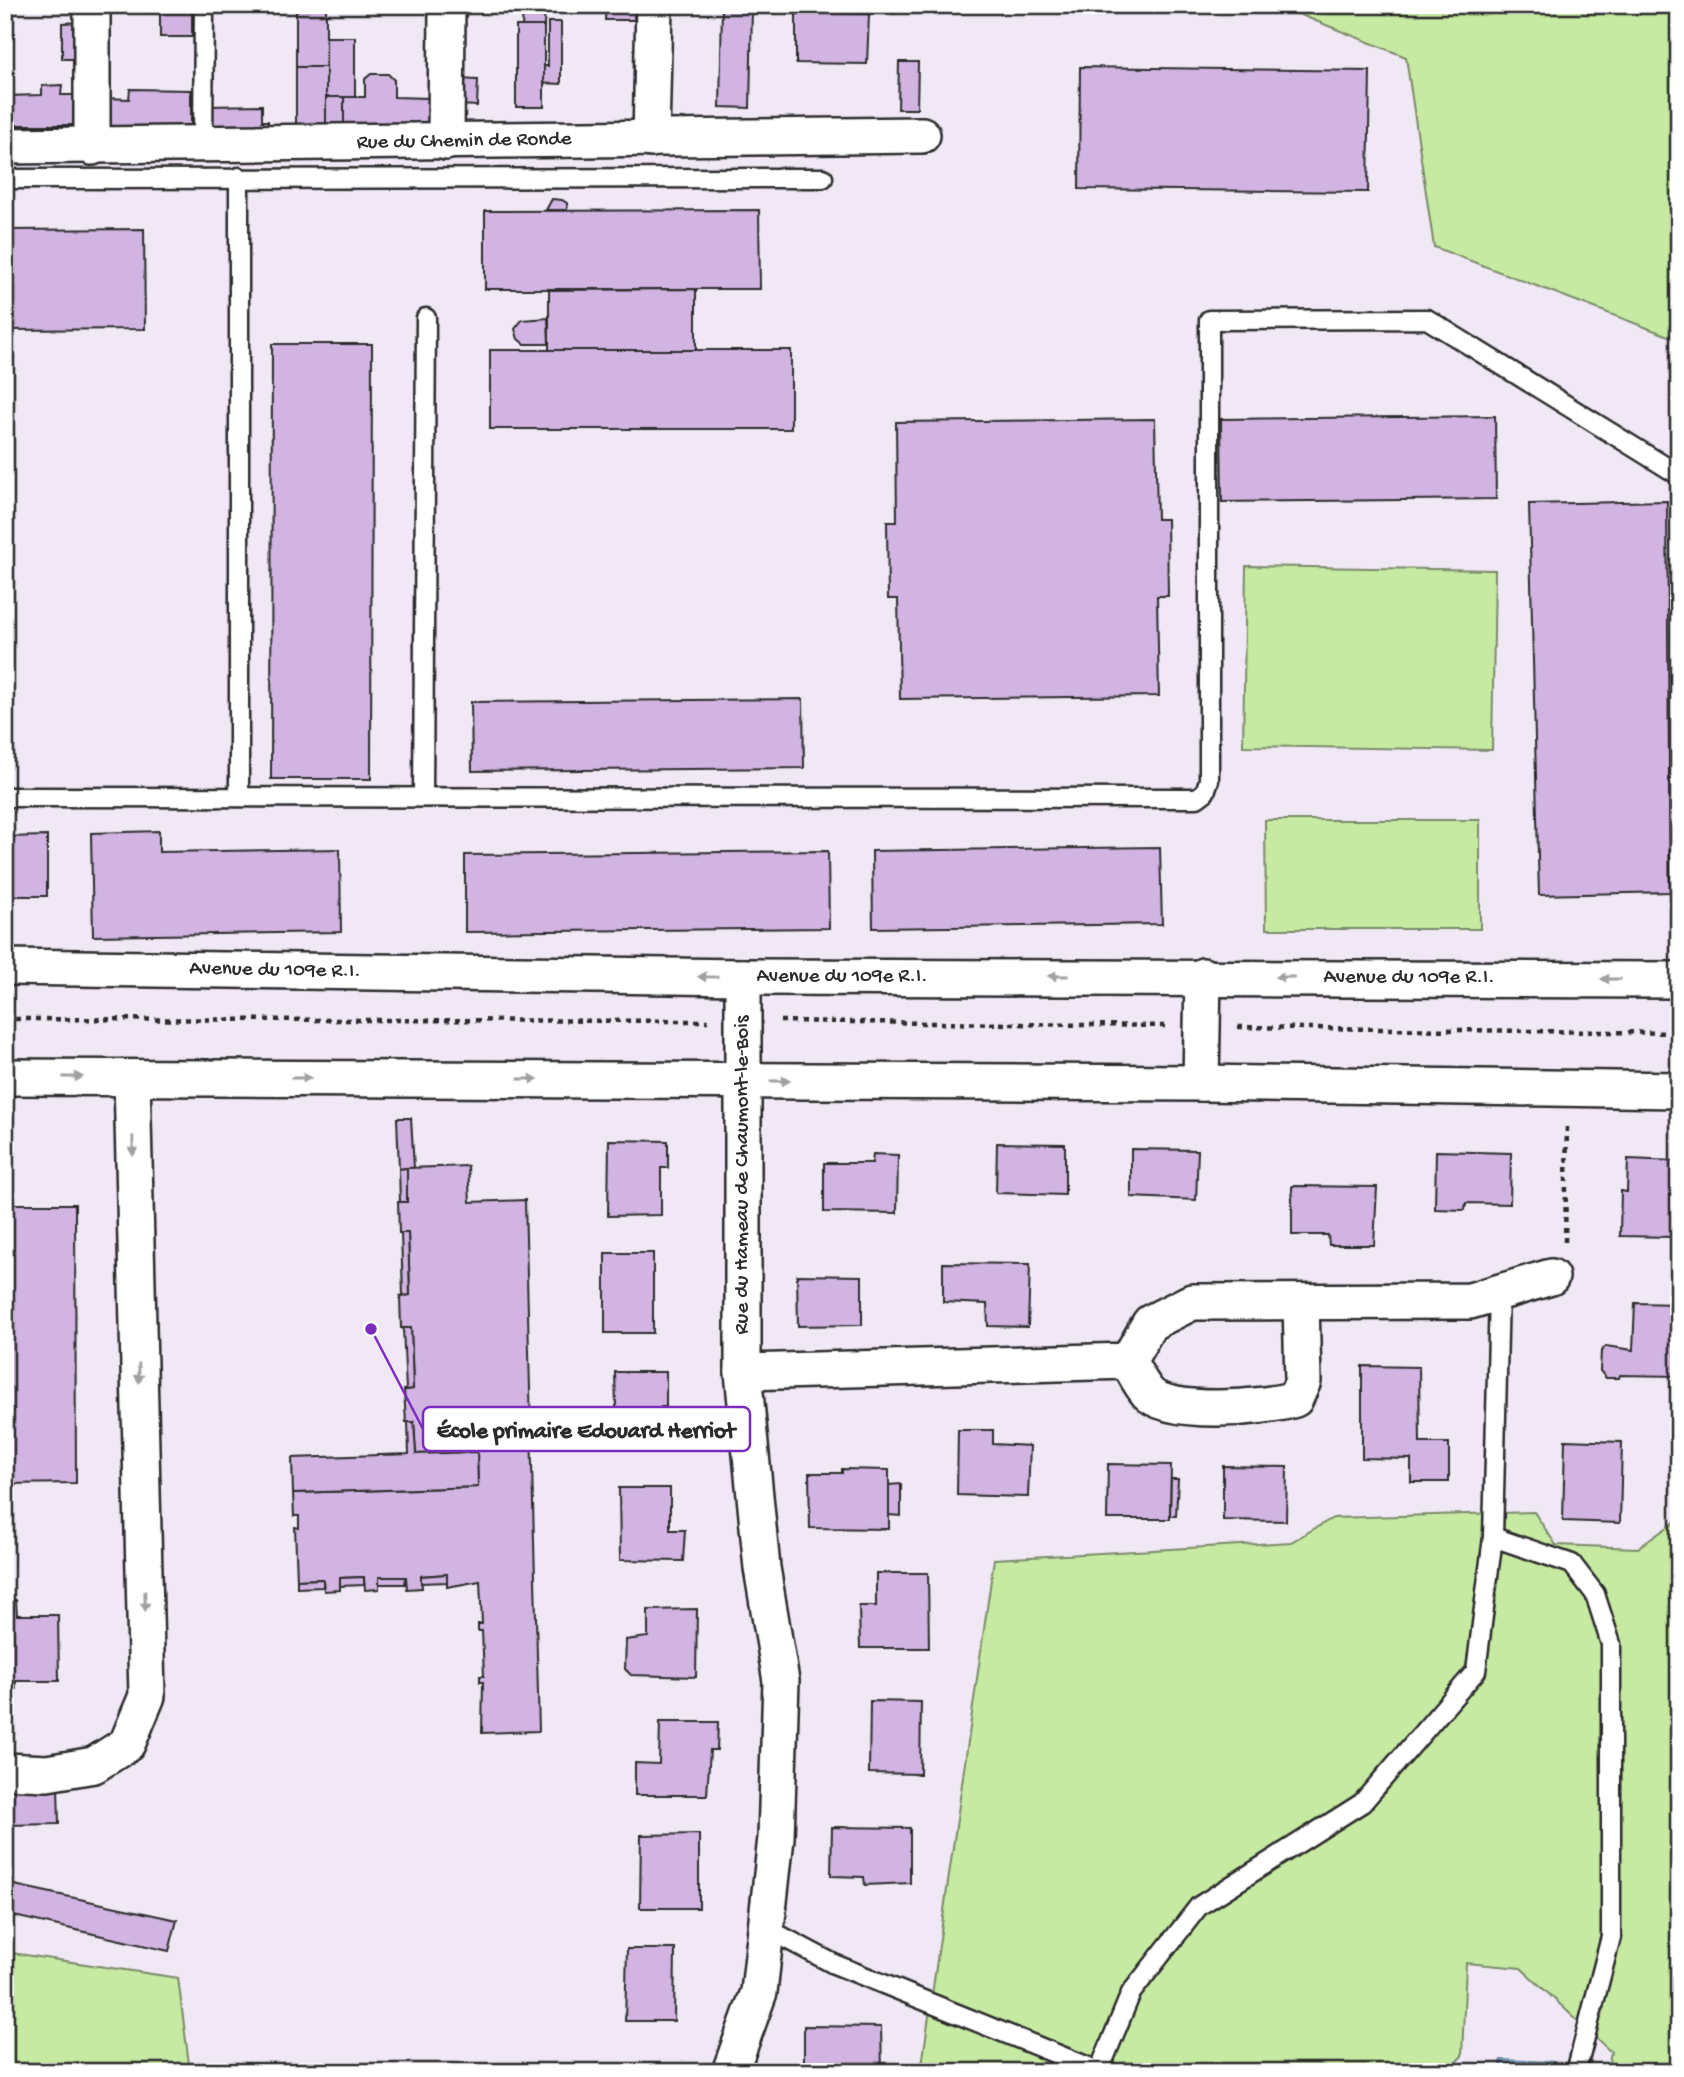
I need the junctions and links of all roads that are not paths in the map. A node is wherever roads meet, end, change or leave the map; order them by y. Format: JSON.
{"nodes":[{"id":1,"x":92,"y":5,"type":"edge"},
{"id":2,"x":204,"y":5,"type":"edge"},
{"id":3,"x":447,"y":5,"type":"edge"},
{"id":4,"x":654,"y":5,"type":"edge"},
{"id":5,"x":922,"y":135,"type":"dead end"},
{"id":6,"x":651,"y":139,"type":"junction"},
{"id":7,"x":446,"y":142,"type":"junction"},
{"id":8,"x":203,"y":145,"type":"junction"},
{"id":9,"x":5,"y":146,"type":"edge"},
{"id":10,"x":92,"y":147,"type":"junction"},
{"id":11,"x":239,"y":177,"type":"junction"},
{"id":12,"x":823,"y":178,"type":"dead end"},
{"id":13,"x":5,"y":179,"type":"edge"},
{"id":14,"x":426,"y":318,"type":"dead end"},
{"id":15,"x":1679,"y":475,"type":"edge"},
{"id":16,"x":239,"y":796,"type":"junction"},
{"id":17,"x":5,"y":797,"type":"edge"},
{"id":18,"x":423,"y":797,"type":"junction"},
{"id":19,"x":5,"y":967,"type":"edge"},
{"id":20,"x":1203,"y":976,"type":"junction"},
{"id":21,"x":743,"y":977,"type":"junction"},
{"id":22,"x":1679,"y":980,"type":"edge"},
{"id":23,"x":5,"y":1077,"type":"edge"},
{"id":24,"x":132,"y":1078,"type":"junction"},
{"id":25,"x":742,"y":1080,"type":"junction"},
{"id":26,"x":1201,"y":1083,"type":"junction"},
{"id":27,"x":1679,"y":1090,"type":"edge"},
{"id":28,"x":1551,"y":1277,"type":"road end"},
{"id":29,"x":1499,"y":1292,"type":"junction"},
{"id":30,"x":1301,"y":1302,"type":"junction"},
{"id":31,"x":1128,"y":1361,"type":"junction"},
{"id":32,"x":743,"y":1372,"type":"junction"},
{"id":33,"x":1493,"y":1537,"type":"junction"},
{"id":34,"x":5,"y":1771,"type":"edge"},
{"id":35,"x":766,"y":1927,"type":"junction"},
{"id":36,"x":1100,"y":2071,"type":"edge"},
{"id":37,"x":730,"y":2072,"type":"edge"},
{"id":38,"x":1576,"y":2072,"type":"edge"}],
"edges":[{"from":1,"to":10,"type":"street"},
{"from":2,"to":8,"type":"lane"},
{"from":3,"to":7,"type":"street"},
{"from":4,"to":6,"type":"street"},
{"from":5,"to":6,"type":"street","name":"Rue du Chemin de Ronde"},
{"from":6,"to":7,"type":"street","name":"Rue du Chemin de Ronde"},
{"from":7,"to":8,"type":"street","name":"Rue du Chemin de Ronde"},
{"from":8,"to":10,"type":"street","name":"Rue du Chemin de Ronde"},
{"from":9,"to":10,"type":"street","name":"Rue du Chemin de Ronde"},
{"from":11,"to":12,"type":"lane"},
{"from":11,"to":13,"type":"lane"},
{"from":11,"to":16,"type":"lane"},
{"from":14,"to":18,"type":"lane"},
{"from":15,"to":18,"type":"lane"},
{"from":16,"to":17,"type":"lane"},
{"from":16,"to":18,"type":"lane"},
{"from":21,"to":19,"type":"street","name":"Avenue du 109e R.I.","one_way":true},
{"from":20,"to":21,"type":"street","name":"Avenue du 109e R.I.","one_way":true},
{"from":22,"to":20,"type":"street","name":"Avenue du 109e R.I.","one_way":true},
{"from":20,"to":26,"type":"street"},
{"from":21,"to":25,"type":"street","name":"Rue du Hameau de Chaumont-le-Bois"},
{"from":23,"to":24,"type":"street","one_way":true},
{"from":24,"to":25,"type":"street","one_way":true},
{"from":24,"to":34,"type":"street","one_way":true},
{"from":25,"to":26,"type":"street","one_way":true},
{"from":25,"to":32,"type":"street","name":"Rue du Hameau de Chaumont-le-Bois"},
{"from":26,"to":27,"type":"street"},
{"from":28,"to":29,"type":"street"},
{"from":29,"to":30,"type":"street"},
{"from":29,"to":33,"type":"lane"},
{"from":30,"to":31,"type":"street"},
{"from":30,"to":31,"type":"street"},
{"from":31,"to":32,"type":"street"},
{"from":32,"to":35,"type":"street","name":"Rue du Hameau de Chaumont-le-Bois"},
{"from":33,"to":36,"type":"lane"},
{"from":33,"to":38,"type":"lane"},
{"from":35,"to":36,"type":"lane"},
{"from":35,"to":37,"type":"street","name":"Rue du Hameau de Chaumont-le-Bois"}]}
